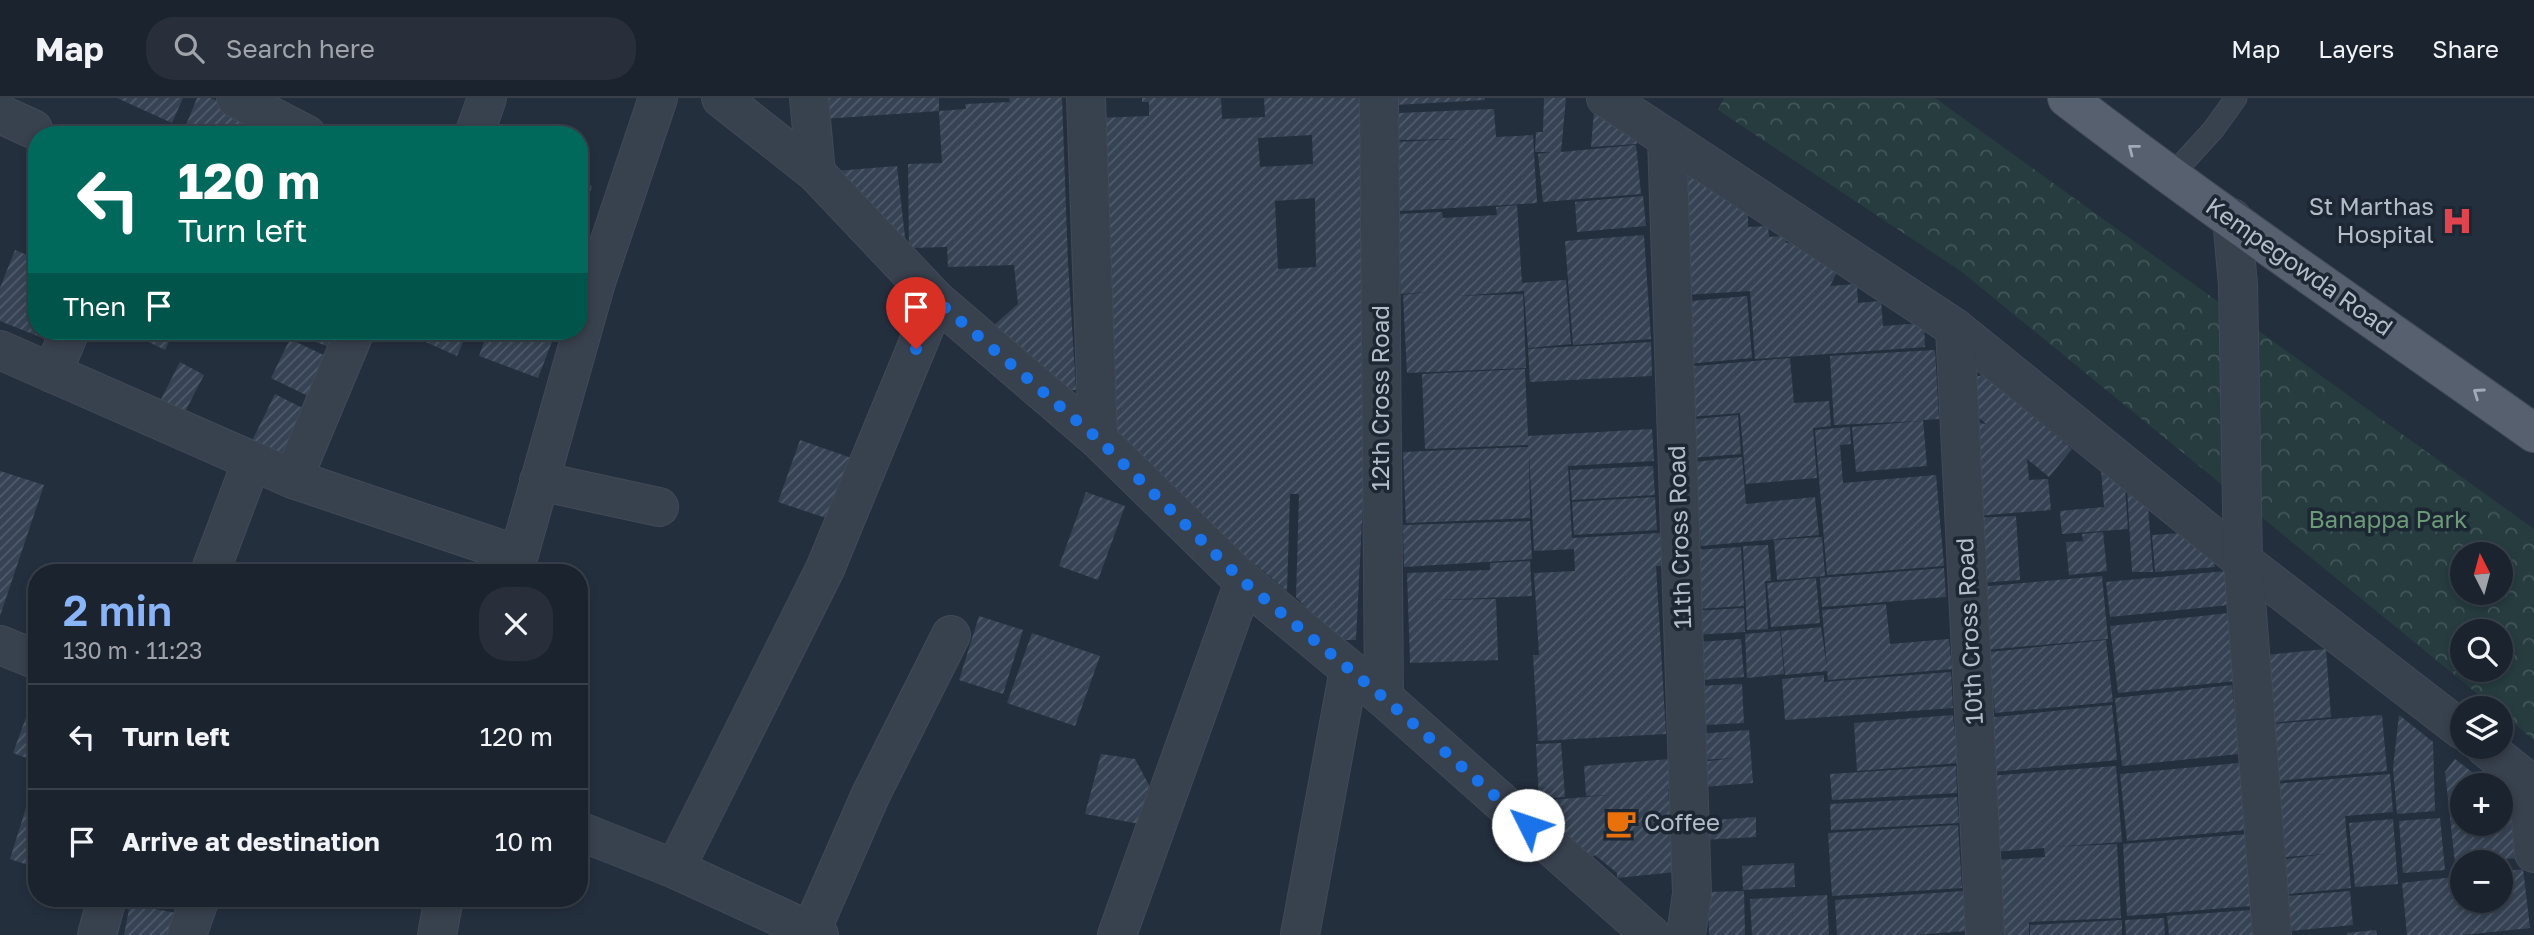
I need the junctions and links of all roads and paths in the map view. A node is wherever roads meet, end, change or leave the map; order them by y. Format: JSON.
{"nodes":[{"id":1,"x":236,"y":98,"type":"edge"},
{"id":2,"x":487,"y":98,"type":"edge"},
{"id":3,"x":658,"y":98,"type":"edge"},
{"id":4,"x":721,"y":98,"type":"edge"},
{"id":5,"x":809,"y":98,"type":"edge"},
{"id":6,"x":1086,"y":98,"type":"edge"},
{"id":7,"x":1379,"y":98,"type":"edge"},
{"id":8,"x":1606,"y":98,"type":"edge"},
{"id":9,"x":2067,"y":98,"type":"edge"},
{"id":10,"x":2236,"y":98,"type":"edge"},
{"id":11,"x":290,"y":126,"type":"edge"},
{"id":12,"x":477,"y":126,"type":"edge"},
{"id":13,"x":1667,"y":138,"type":"junction"},
{"id":14,"x":816,"y":173,"type":"junction"},
{"id":15,"x":2170,"y":177,"type":"junction"},
{"id":16,"x":2232,"y":218,"type":"junction"},
{"id":17,"x":588,"y":276,"type":"edge"},
{"id":18,"x":936,"y":300,"type":"junction"},
{"id":19,"x":1955,"y":328,"type":"junction"},
{"id":20,"x":66,"y":340,"type":"edge"},
{"id":21,"x":351,"y":340,"type":"edge"},
{"id":22,"x":572,"y":340,"type":"edge"},
{"id":23,"x":0,"y":350,"type":"edge"},
{"id":24,"x":52,"y":373,"type":"junction"},
{"id":25,"x":2534,"y":433,"type":"edge"},
{"id":26,"x":1098,"y":439,"type":"junction"},
{"id":27,"x":252,"y":461,"type":"junction"},
{"id":28,"x":293,"y":479,"type":"junction"},
{"id":29,"x":538,"y":481,"type":"junction"},
{"id":30,"x":659,"y":507,"type":"dead end"},
{"id":31,"x":2243,"y":561,"type":"junction"},
{"id":32,"x":516,"y":563,"type":"edge"},
{"id":33,"x":213,"y":564,"type":"edge"},
{"id":34,"x":1244,"y":582,"type":"junction"},
{"id":35,"x":951,"y":635,"type":"dead end"},
{"id":36,"x":0,"y":645,"type":"edge"},
{"id":37,"x":28,"y":656,"type":"edge"},
{"id":38,"x":1349,"y":670,"type":"junction"},
{"id":39,"x":1384,"y":698,"type":"junction"},
{"id":40,"x":2450,"y":721,"type":"edge"},
{"id":41,"x":2500,"y":759,"type":"edge"},
{"id":42,"x":2531,"y":783,"type":"edge"},
{"id":43,"x":588,"y":835,"type":"edge"},
{"id":44,"x":2534,"y":853,"type":"edge"},
{"id":45,"x":675,"y":869,"type":"junction"},
{"id":46,"x":105,"y":907,"type":"edge"},
{"id":47,"x":197,"y":907,"type":"edge"},
{"id":48,"x":442,"y":907,"type":"edge"},
{"id":49,"x":815,"y":933,"type":"edge"},
{"id":50,"x":97,"y":935,"type":"edge"},
{"id":51,"x":187,"y":935,"type":"edge"},
{"id":52,"x":437,"y":935,"type":"edge"},
{"id":53,"x":1117,"y":935,"type":"edge"},
{"id":54,"x":1300,"y":935,"type":"edge"},
{"id":55,"x":1651,"y":935,"type":"edge"},
{"id":56,"x":1686,"y":935,"type":"edge"},
{"id":57,"x":1985,"y":935,"type":"edge"},
{"id":58,"x":2272,"y":935,"type":"edge"}],
"edges":[{"from":1,"to":11,"type":"street"},
{"from":2,"to":12,"type":"street"},
{"from":3,"to":17,"type":"street"},
{"from":4,"to":14,"type":"street"},
{"from":5,"to":14,"type":"street"},
{"from":6,"to":26,"type":"street"},
{"from":7,"to":39,"type":"street","name":"12th Cross Road"},
{"from":8,"to":13,"type":"street"},
{"from":15,"to":9,"type":"main road","name":"Kempegowda Road","one_way":true},
{"from":10,"to":15,"type":"lane"},
{"from":13,"to":19,"type":"street"},
{"from":13,"to":56,"type":"street","name":"11th Cross Road"},
{"from":14,"to":18,"type":"street"},
{"from":15,"to":16,"type":"main road","name":"Kempegowda Road"},
{"from":25,"to":16,"type":"main road","name":"Kempegowda Road","one_way":true},
{"from":16,"to":31,"type":"street"},
{"from":18,"to":26,"type":"street"},
{"from":18,"to":45,"type":"street"},
{"from":19,"to":31,"type":"street"},
{"from":19,"to":57,"type":"street","name":"10th Cross Road"},
{"from":20,"to":24,"type":"street"},
{"from":21,"to":28,"type":"street"},
{"from":22,"to":29,"type":"street"},
{"from":23,"to":24,"type":"street"},
{"from":24,"to":27,"type":"street"},
{"from":26,"to":34,"type":"street"},
{"from":27,"to":28,"type":"street"},
{"from":27,"to":33,"type":"street"},
{"from":28,"to":32,"type":"street"},
{"from":29,"to":30,"type":"street"},
{"from":29,"to":32,"type":"street"},
{"from":31,"to":40,"type":"street"},
{"from":31,"to":58,"type":"street"},
{"from":34,"to":38,"type":"street"},
{"from":34,"to":53,"type":"street"},
{"from":35,"to":49,"type":"street"},
{"from":36,"to":37,"type":"street"},
{"from":38,"to":39,"type":"street"},
{"from":38,"to":54,"type":"street"},
{"from":39,"to":55,"type":"street"},
{"from":41,"to":42,"type":"street"},
{"from":42,"to":44,"type":"street"},
{"from":43,"to":45,"type":"street"},
{"from":45,"to":49,"type":"street"},
{"from":46,"to":50,"type":"street"},
{"from":47,"to":51,"type":"street"},
{"from":48,"to":52,"type":"street"}]}
